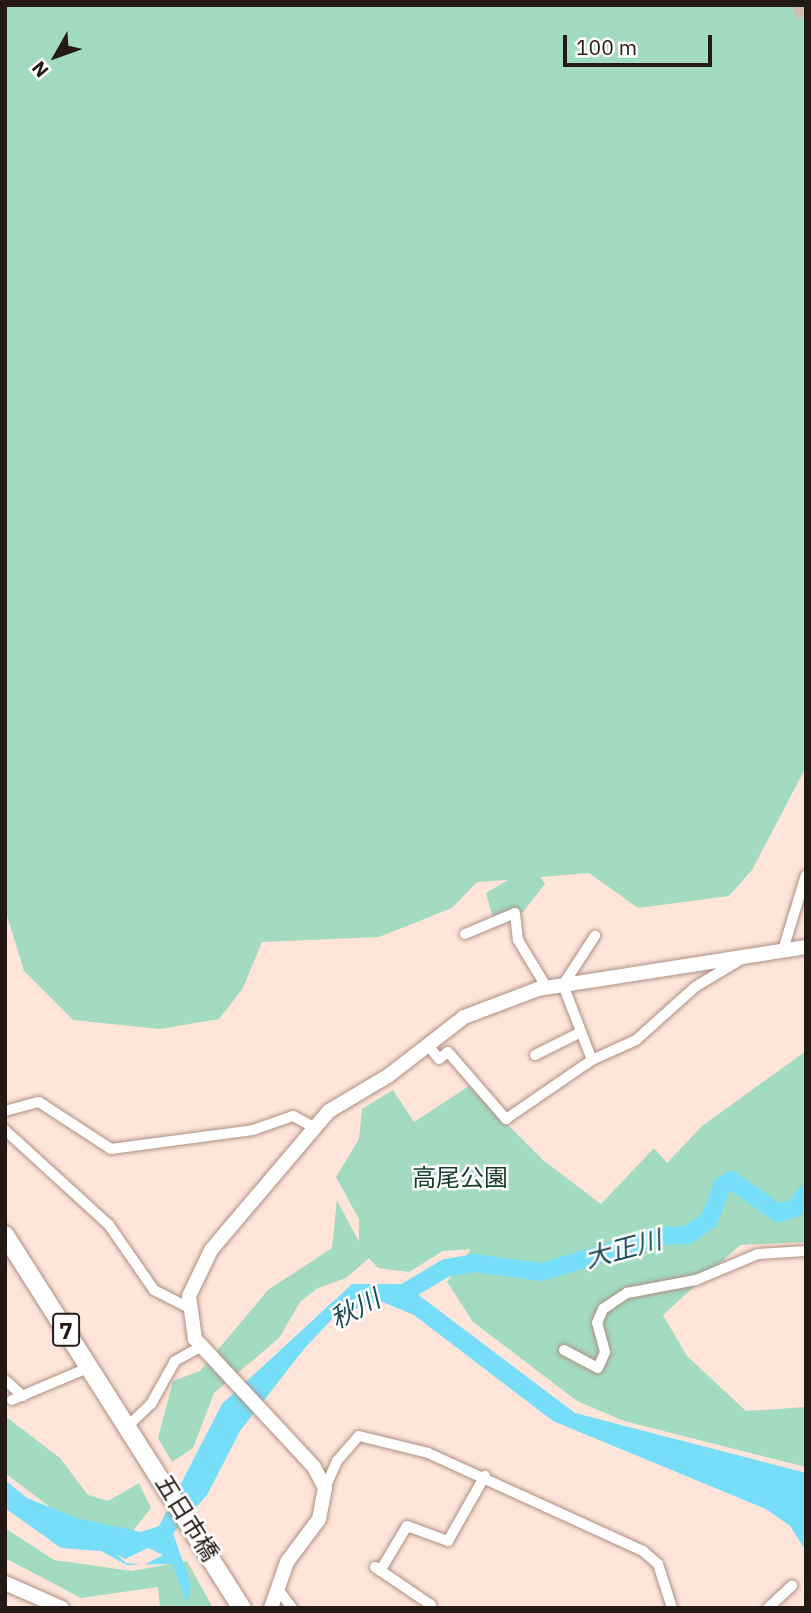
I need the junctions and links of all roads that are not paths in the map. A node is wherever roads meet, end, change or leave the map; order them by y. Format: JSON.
{"nodes":[{"id":1,"x":806,"y":875,"type":"edge"},
{"id":2,"x":465,"y":934,"type":"dead end"},
{"id":3,"x":594,"y":936,"type":"dead end"},
{"id":4,"x":806,"y":947,"type":"edge"},
{"id":5,"x":783,"y":950,"type":"junction"},
{"id":6,"x":745,"y":956,"type":"junction"},
{"id":7,"x":563,"y":985,"type":"junction"},
{"id":8,"x":547,"y":988,"type":"junction"},
{"id":9,"x":581,"y":1032,"type":"junction"},
{"id":10,"x":427,"y":1044,"type":"junction"},
{"id":11,"x":535,"y":1055,"type":"dead end"},
{"id":12,"x":592,"y":1060,"type":"junction"},
{"id":13,"x":5,"y":1111,"type":"edge"},
{"id":14,"x":314,"y":1126,"type":"junction"},
{"id":15,"x":5,"y":1130,"type":"edge"},
{"id":16,"x":6,"y":1236,"type":"edge"},
{"id":17,"x":806,"y":1251,"type":"edge"},
{"id":18,"x":188,"y":1307,"type":"junction"},
{"id":19,"x":200,"y":1347,"type":"junction"},
{"id":20,"x":564,"y":1350,"type":"dead end"},
{"id":21,"x":90,"y":1367,"type":"junction"},
{"id":22,"x":5,"y":1380,"type":"edge"},
{"id":23,"x":128,"y":1426,"type":"junction"},
{"id":24,"x":485,"y":1476,"type":"junction"},
{"id":25,"x":325,"y":1488,"type":"junction"},
{"id":26,"x":5,"y":1583,"type":"edge"},
{"id":27,"x":792,"y":1586,"type":"dead end"},
{"id":28,"x":277,"y":1588,"type":"junction"},
{"id":29,"x":430,"y":1605,"type":"dead end"},
{"id":30,"x":57,"y":1607,"type":"edge"},
{"id":31,"x":242,"y":1608,"type":"edge"},
{"id":32,"x":271,"y":1608,"type":"edge"},
{"id":33,"x":292,"y":1608,"type":"edge"},
{"id":34,"x":672,"y":1608,"type":"edge"},
{"id":35,"x":768,"y":1608,"type":"edge"}],
"edges":[{"from":1,"to":5,"type":"street"},
{"from":2,"to":8,"type":"street"},
{"from":3,"to":7,"type":"street"},
{"from":4,"to":5,"type":"street"},
{"from":5,"to":6,"type":"street"},
{"from":6,"to":7,"type":"street"},
{"from":6,"to":12,"type":"street"},
{"from":7,"to":8,"type":"street"},
{"from":7,"to":9,"type":"street"},
{"from":8,"to":10,"type":"street"},
{"from":9,"to":11,"type":"street"},
{"from":9,"to":12,"type":"street"},
{"from":10,"to":12,"type":"street"},
{"from":10,"to":14,"type":"street"},
{"from":13,"to":14,"type":"street"},
{"from":14,"to":18,"type":"street"},
{"from":15,"to":18,"type":"street"},
{"from":16,"to":21,"type":"main road","number":"7"},
{"from":17,"to":20,"type":"street"},
{"from":18,"to":19,"type":"street"},
{"from":19,"to":23,"type":"street"},
{"from":19,"to":25,"type":"street"},
{"from":21,"to":22,"type":"street"},
{"from":21,"to":23,"type":"main road","number":"7"},
{"from":23,"to":31,"type":"main road","name":"五日市橋","number":"7"},
{"from":24,"to":25,"type":"street"},
{"from":24,"to":29,"type":"street"},
{"from":24,"to":34,"type":"street"},
{"from":25,"to":28,"type":"street"},
{"from":26,"to":30,"type":"street"},
{"from":27,"to":35,"type":"street"},
{"from":28,"to":32,"type":"street"},
{"from":28,"to":33,"type":"street"}]}
